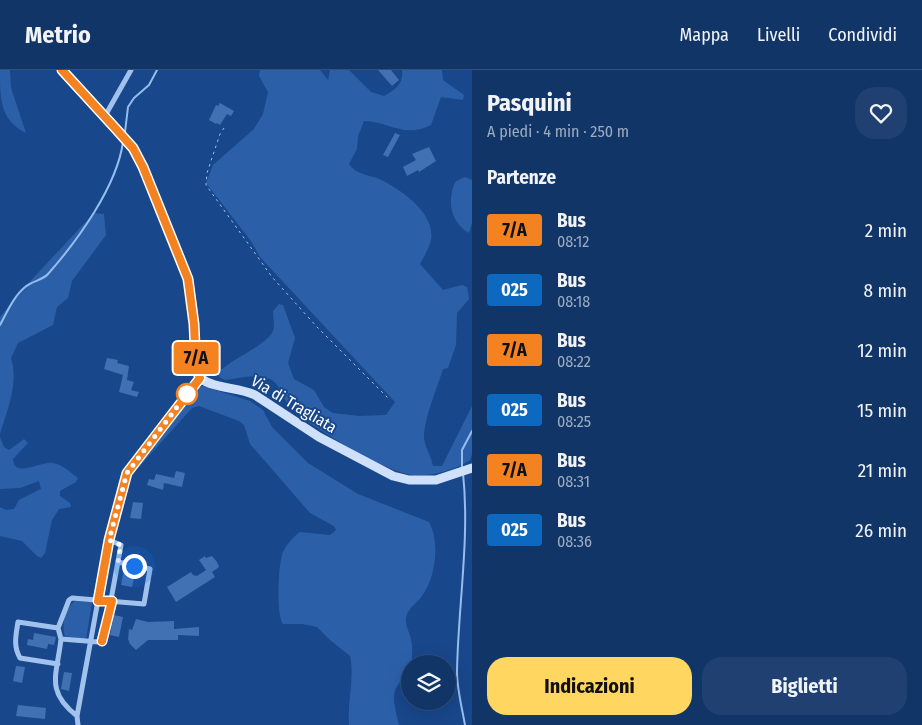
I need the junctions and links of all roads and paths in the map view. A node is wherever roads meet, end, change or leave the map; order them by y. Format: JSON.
{"nodes":[{"id":1,"x":62,"y":70,"type":"edge"},
{"id":2,"x":131,"y":70,"type":"edge"},
{"id":3,"x":105,"y":116,"type":"junction"},
{"id":4,"x":224,"y":128,"type":"dead end"},
{"id":5,"x":200,"y":378,"type":"junction"},
{"id":6,"x":389,"y":399,"type":"dead end"},
{"id":7,"x":472,"y":468,"type":"edge"},
{"id":8,"x":109,"y":540,"type":"junction"},
{"id":9,"x":118,"y":562,"type":"junction"},
{"id":10,"x":98,"y":601,"type":"junction"},
{"id":11,"x":112,"y":601,"type":"junction"},
{"id":12,"x":58,"y":628,"type":"junction"},
{"id":13,"x":61,"y":639,"type":"junction"},
{"id":14,"x":90,"y":643,"type":"junction"},
{"id":15,"x":58,"y":664,"type":"junction"},
{"id":16,"x":77,"y":716,"type":"junction"},
{"id":17,"x":78,"y":725,"type":"edge"}],
"edges":[{"from":1,"to":3,"type":"street"},
{"from":2,"to":3,"type":"street"},
{"from":3,"to":5,"type":"street"},
{"from":4,"to":6,"type":"path"},
{"from":5,"to":7,"type":"street","name":"Via di Tragliata"},
{"from":5,"to":8,"type":"street"},
{"from":8,"to":9,"type":"street"},
{"from":8,"to":10,"type":"street"},
{"from":9,"to":11,"type":"street"},
{"from":9,"to":11,"type":"street"},
{"from":10,"to":11,"type":"street"},
{"from":10,"to":12,"type":"street"},
{"from":10,"to":14,"type":"street"},
{"from":11,"to":14,"type":"street"},
{"from":12,"to":13,"type":"street"},
{"from":12,"to":15,"type":"street"},
{"from":13,"to":14,"type":"street"},
{"from":13,"to":15,"type":"street"},
{"from":14,"to":16,"type":"street"},
{"from":15,"to":16,"type":"street"},
{"from":16,"to":17,"type":"street"}]}
